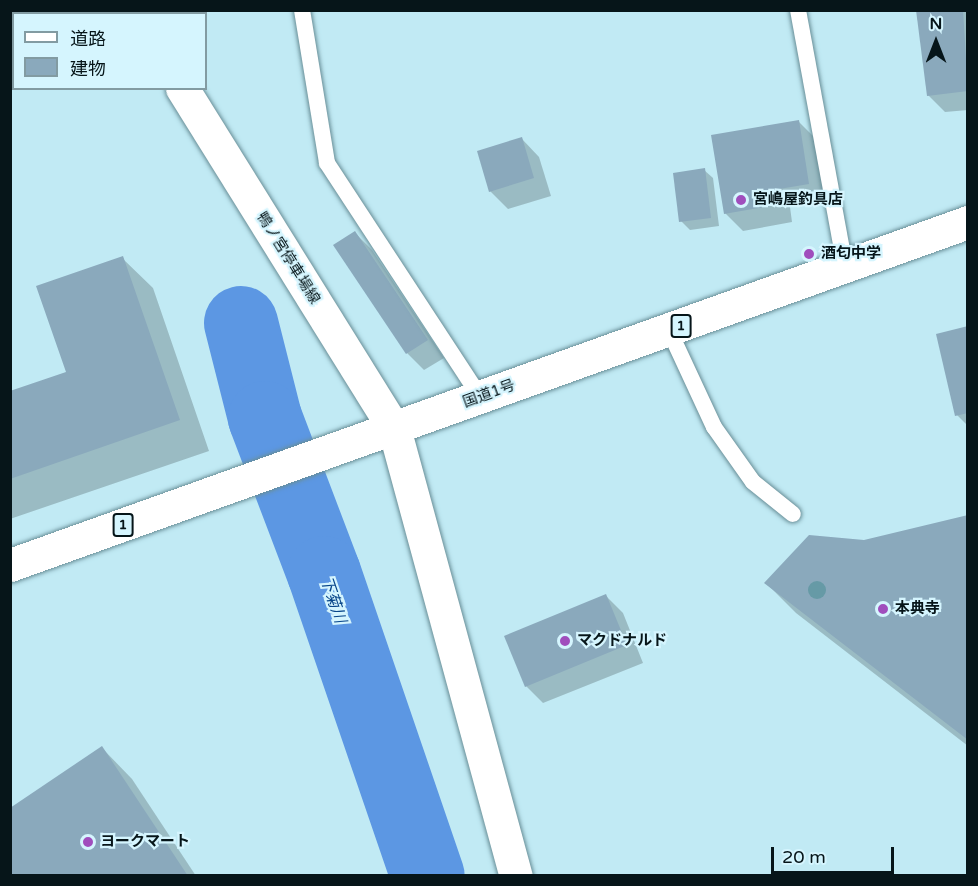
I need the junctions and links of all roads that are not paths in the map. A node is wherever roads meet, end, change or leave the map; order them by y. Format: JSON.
{"nodes":[{"id":1,"x":302,"y":10,"type":"edge"},
{"id":2,"x":798,"y":10,"type":"edge"},
{"id":3,"x":183,"y":90,"type":"edge"},
{"id":4,"x":968,"y":222,"type":"edge"},
{"id":5,"x":845,"y":267,"type":"junction"},
{"id":6,"x":669,"y":330,"type":"junction"},
{"id":7,"x":480,"y":397,"type":"junction"},
{"id":8,"x":394,"y":428,"type":"junction"},
{"id":9,"x":793,"y":514,"type":"dead end"},
{"id":10,"x":10,"y":565,"type":"edge"},
{"id":11,"x":516,"y":876,"type":"edge"}],
"edges":[{"from":1,"to":7,"type":"lane"},
{"from":2,"to":5,"type":"lane"},
{"from":3,"to":8,"type":"main road","name":"鴨ノ宮停車場線"},
{"from":4,"to":5,"type":"main road","name":"国道1号","number":"1"},
{"from":5,"to":6,"type":"main road","name":"国道1号","number":"1"},
{"from":6,"to":7,"type":"main road","name":"国道1号","number":"1"},
{"from":6,"to":9,"type":"lane"},
{"from":7,"to":8,"type":"main road","name":"国道1号","number":"1"},
{"from":8,"to":10,"type":"main road","name":"国道1号","number":"1"},
{"from":8,"to":11,"type":"main road","name":"鴨ノ宮停車場線"}]}
